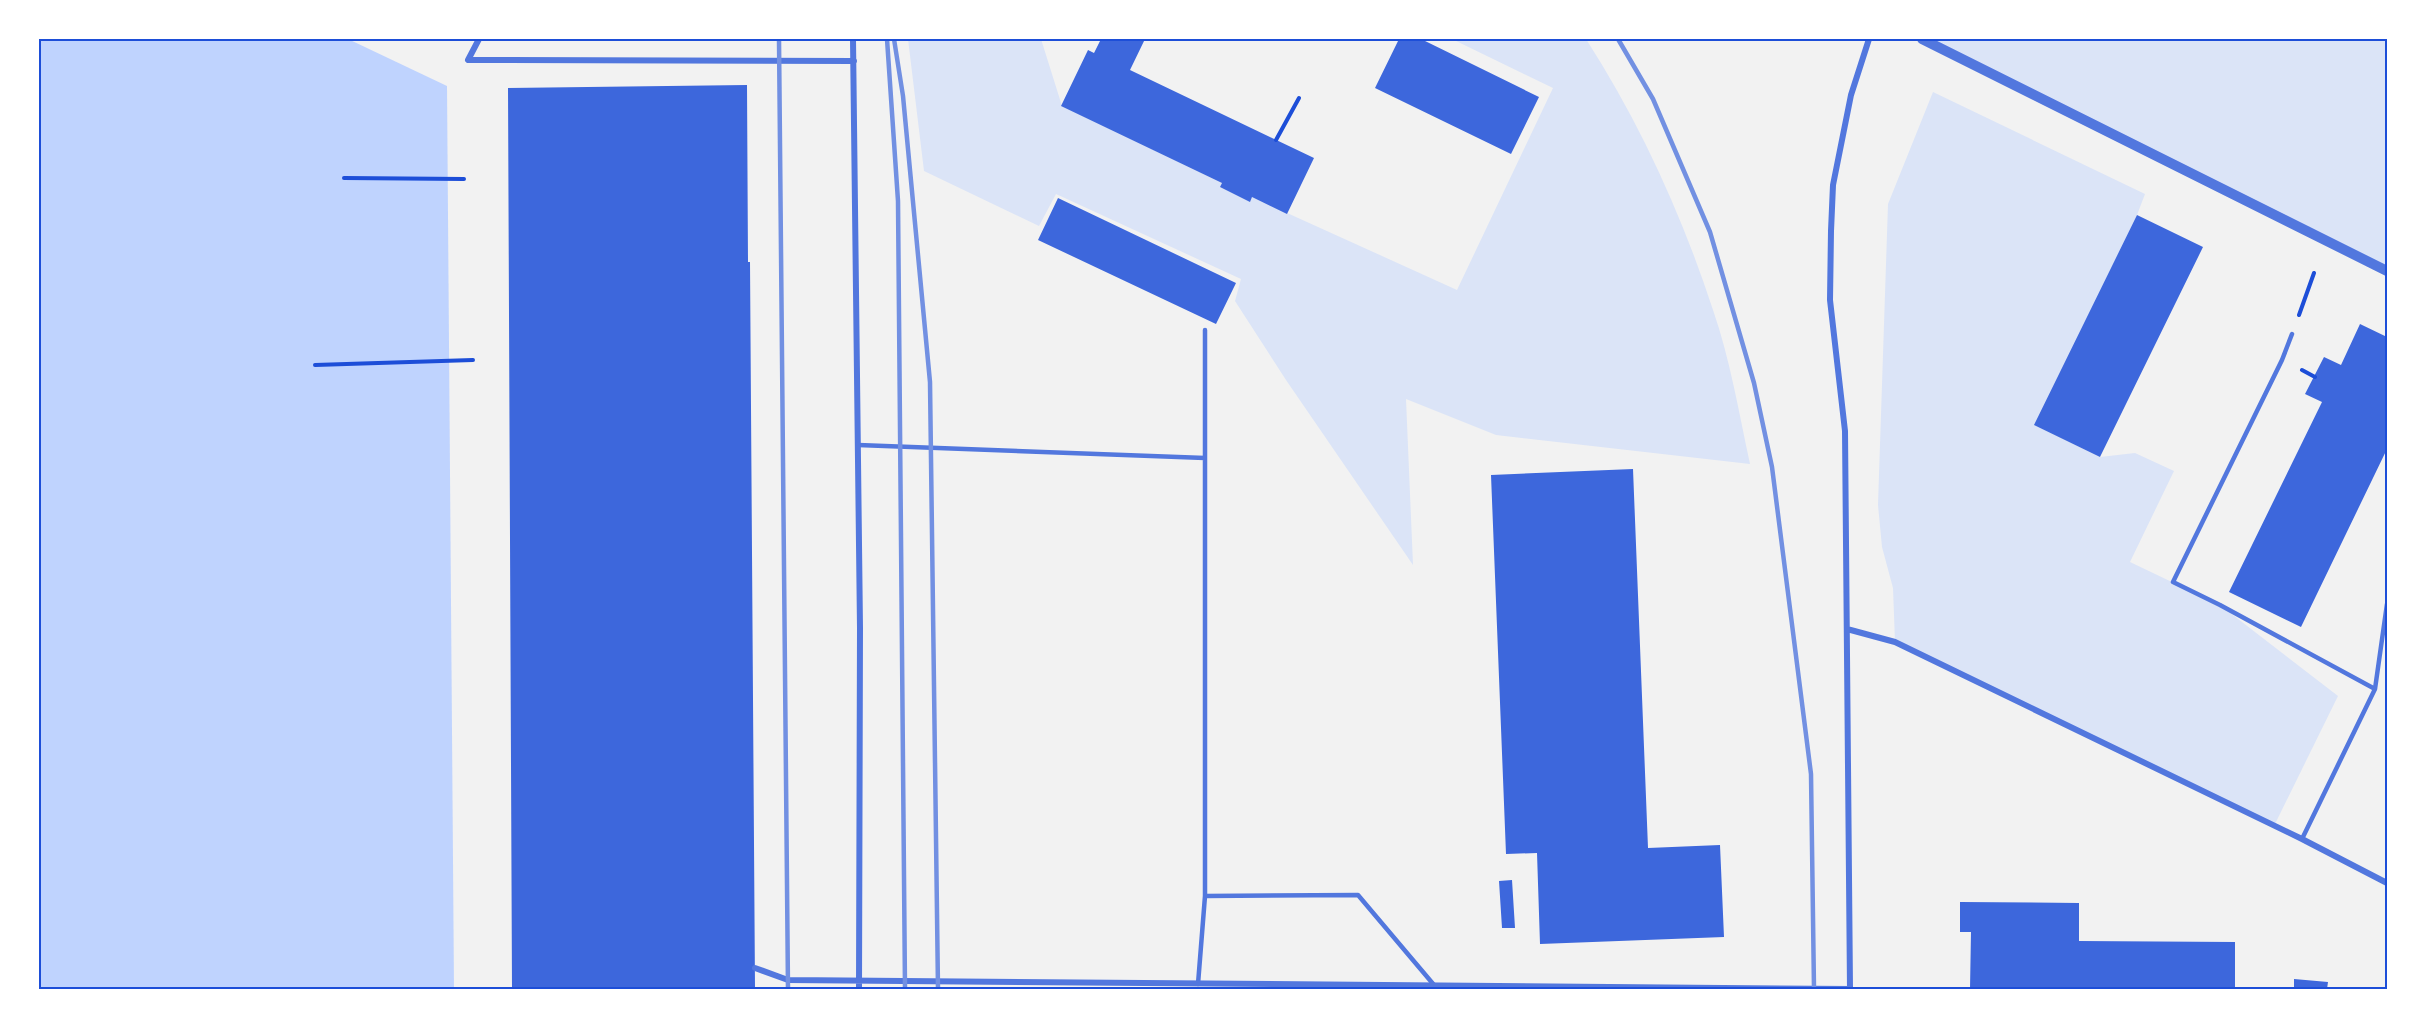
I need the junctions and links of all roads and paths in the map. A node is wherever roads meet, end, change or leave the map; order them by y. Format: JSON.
{"nodes":[{"id":1,"x":479,"y":39,"type":"edge"},
{"id":2,"x":853,"y":39,"type":"edge"},
{"id":3,"x":1869,"y":39,"type":"edge"},
{"id":4,"x":1923,"y":39,"type":"edge"},
{"id":5,"x":854,"y":61,"type":"junction"},
{"id":6,"x":1299,"y":98,"type":"dead end"},
{"id":7,"x":1276,"y":140,"type":"dead end"},
{"id":8,"x":344,"y":178,"type":"dead end"},
{"id":9,"x":464,"y":179,"type":"dead end"},
{"id":10,"x":2387,"y":272,"type":"edge"},
{"id":11,"x":2314,"y":273,"type":"dead end"},
{"id":12,"x":1205,"y":330,"type":"dead end"},
{"id":13,"x":2292,"y":334,"type":"joint"},
{"id":14,"x":473,"y":360,"type":"dead end"},
{"id":15,"x":315,"y":365,"type":"dead end"},
{"id":16,"x":858,"y":445,"type":"junction"},
{"id":17,"x":1205,"y":458,"type":"junction"},
{"id":18,"x":2387,"y":603,"type":"edge"},
{"id":19,"x":1847,"y":629,"type":"junction"},
{"id":20,"x":2375,"y":689,"type":"junction"},
{"id":21,"x":2302,"y":839,"type":"junction"},
{"id":22,"x":2387,"y":883,"type":"edge"},
{"id":23,"x":1205,"y":897,"type":"junction"},
{"id":24,"x":755,"y":968,"type":"dead end"},
{"id":25,"x":860,"y":981,"type":"junction"},
{"id":26,"x":1198,"y":984,"type":"junction"},
{"id":27,"x":1434,"y":985,"type":"junction"},
{"id":28,"x":859,"y":989,"type":"edge"},
{"id":29,"x":1850,"y":989,"type":"edge"}],
"edges":[{"from":1,"to":5,"type":"street"},
{"from":2,"to":5,"type":"street"},
{"from":3,"to":19,"type":"street"},
{"from":4,"to":10,"type":"street"},
{"from":5,"to":16,"type":"street"},
{"from":6,"to":7,"type":"path"},
{"from":8,"to":9,"type":"path"},
{"from":11,"to":13,"type":"path"},
{"from":12,"to":17,"type":"lane"},
{"from":13,"to":20,"type":"lane"},
{"from":14,"to":15,"type":"path"},
{"from":16,"to":17,"type":"lane"},
{"from":16,"to":25,"type":"street"},
{"from":17,"to":23,"type":"lane"},
{"from":18,"to":20,"type":"lane"},
{"from":19,"to":21,"type":"street"},
{"from":19,"to":29,"type":"street"},
{"from":20,"to":21,"type":"lane"},
{"from":21,"to":22,"type":"street"},
{"from":23,"to":26,"type":"lane"},
{"from":23,"to":27,"type":"lane"},
{"from":24,"to":25,"type":"street"},
{"from":25,"to":26,"type":"street"},
{"from":25,"to":28,"type":"street"},
{"from":26,"to":27,"type":"street"},
{"from":27,"to":29,"type":"street"}]}
